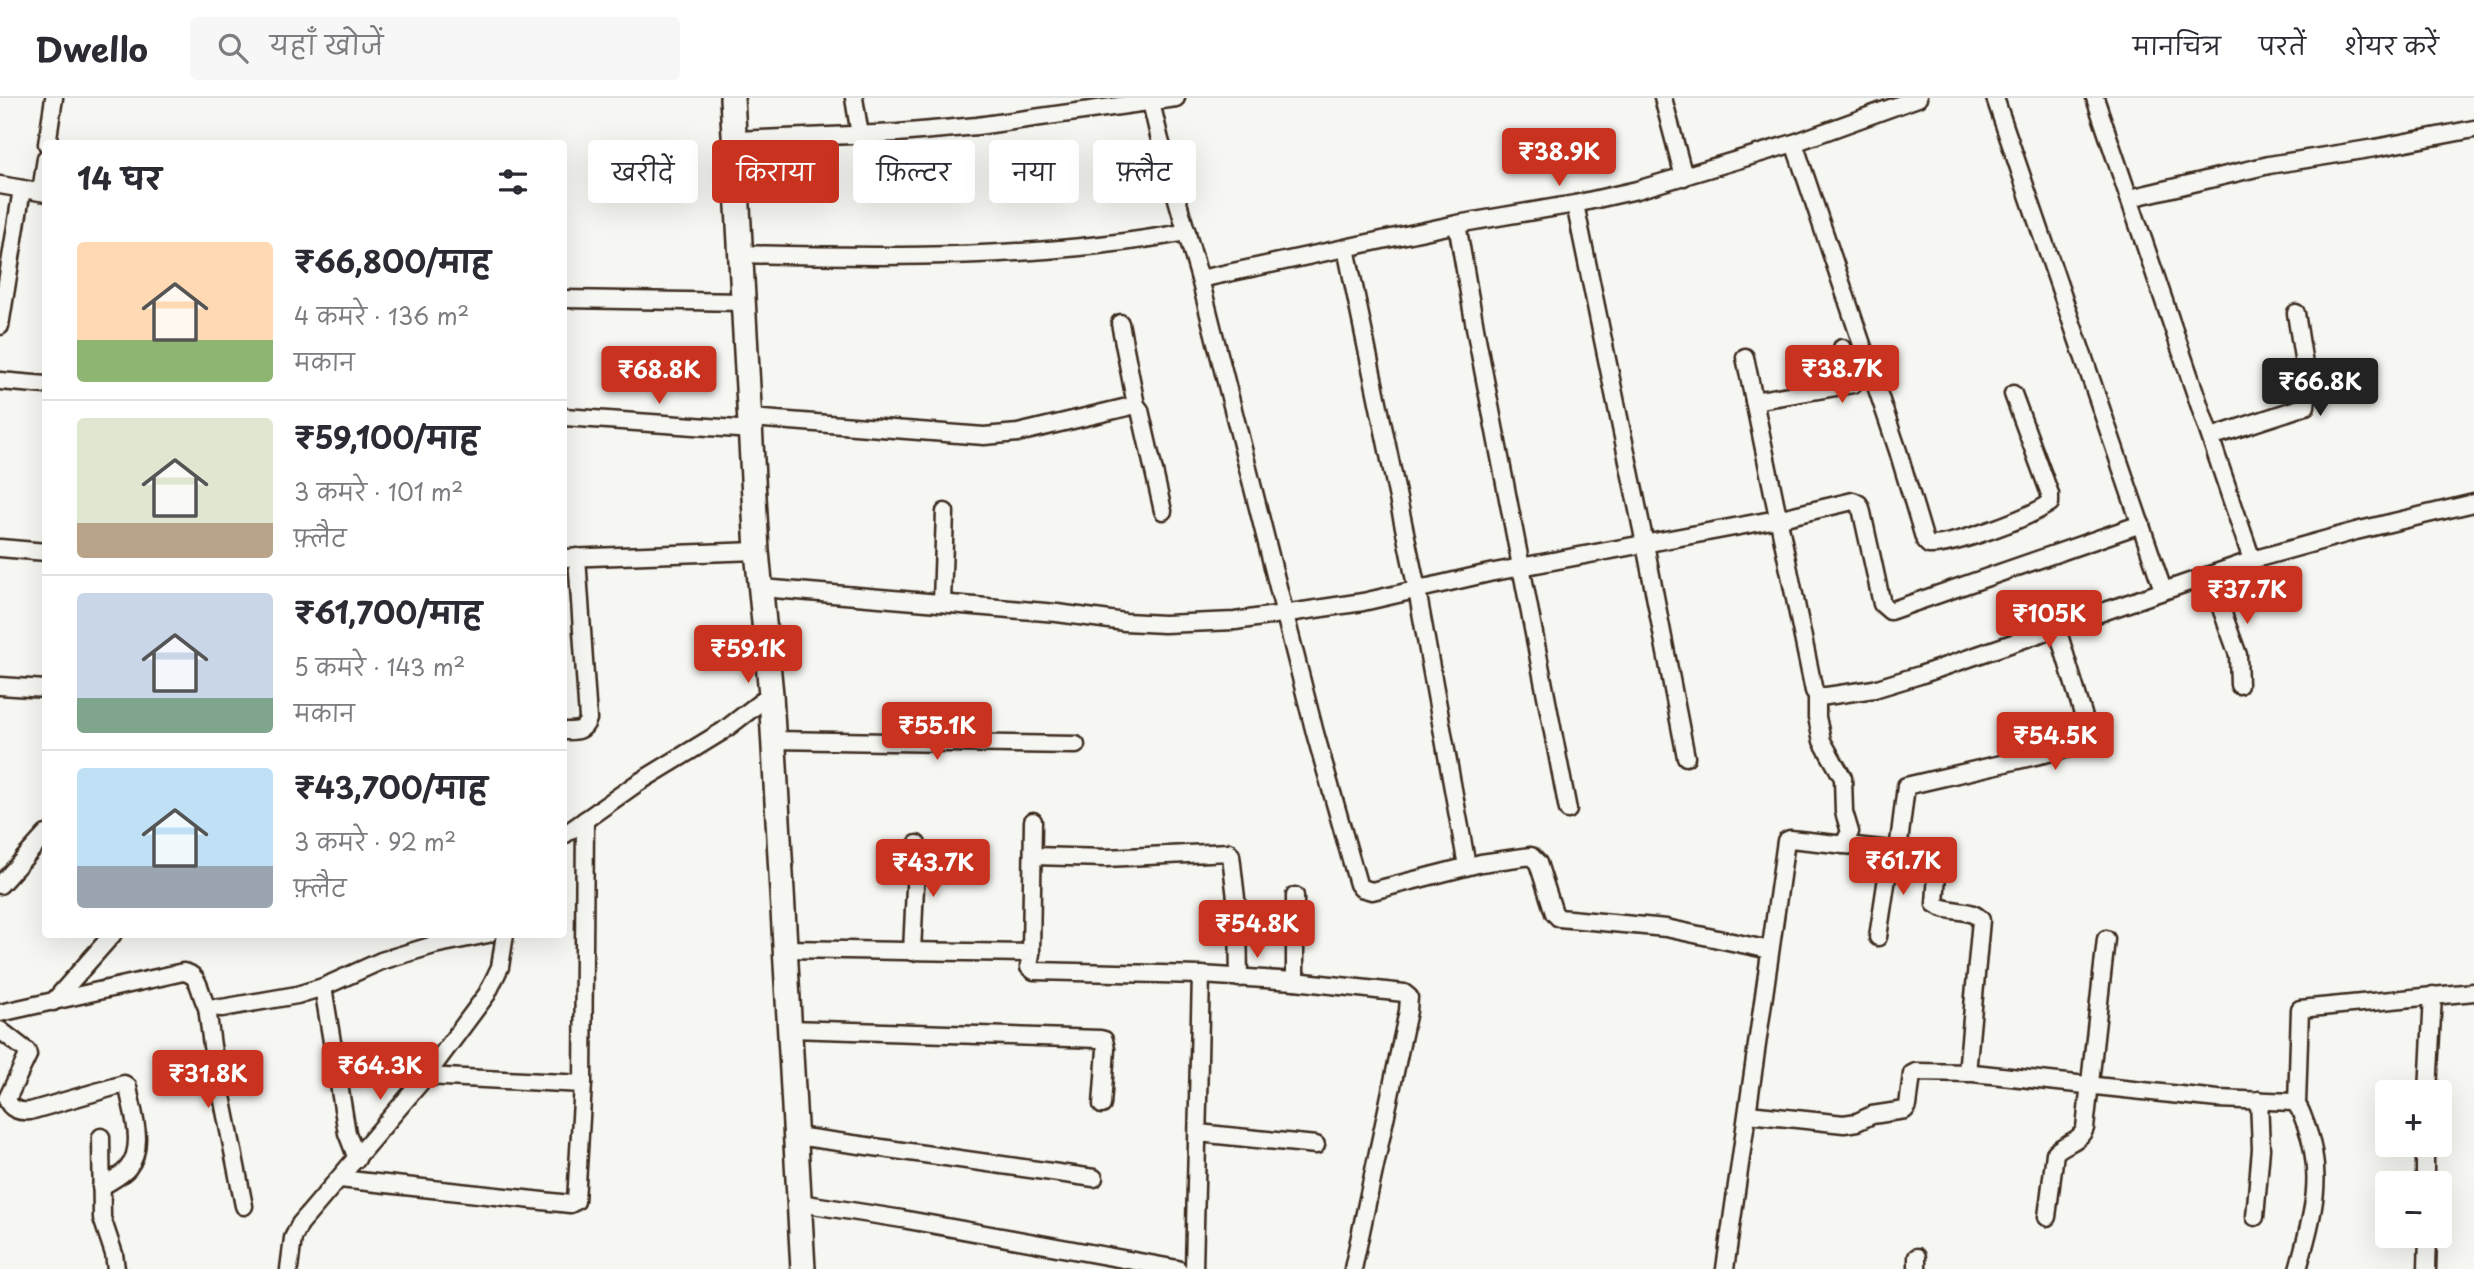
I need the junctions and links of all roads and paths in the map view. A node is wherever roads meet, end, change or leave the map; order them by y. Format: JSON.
{"nodes":[{"id":1,"x":54,"y":98,"type":"edge"},
{"id":2,"x":732,"y":98,"type":"edge"},
{"id":3,"x":854,"y":98,"type":"edge"},
{"id":4,"x":1176,"y":98,"type":"edge"},
{"id":5,"x":1663,"y":98,"type":"edge"},
{"id":6,"x":1918,"y":98,"type":"edge"},
{"id":7,"x":1995,"y":98,"type":"edge"},
{"id":8,"x":2095,"y":98,"type":"edge"},
{"id":9,"x":1151,"y":100,"type":"edge"},
{"id":10,"x":2474,"y":129,"type":"edge"},
{"id":11,"x":860,"y":135,"type":"junction"},
{"id":12,"x":744,"y":139,"type":"junction"},
{"id":13,"x":48,"y":140,"type":"edge"},
{"id":14,"x":1794,"y":143,"type":"junction"},
{"id":15,"x":1684,"y":177,"type":"junction"},
{"id":16,"x":0,"y":185,"type":"edge"},
{"id":17,"x":22,"y":189,"type":"junction"},
{"id":18,"x":42,"y":193,"type":"edge"},
{"id":19,"x":2130,"y":198,"type":"junction"},
{"id":20,"x":1575,"y":204,"type":"junction"},
{"id":21,"x":1457,"y":224,"type":"junction"},
{"id":22,"x":1187,"y":233,"type":"junction"},
{"id":23,"x":1346,"y":248,"type":"junction"},
{"id":24,"x":756,"y":255,"type":"junction"},
{"id":25,"x":1200,"y":279,"type":"junction"},
{"id":26,"x":567,"y":299,"type":"edge"},
{"id":27,"x":745,"y":302,"type":"junction"},
{"id":28,"x":2296,"y":313,"type":"dead end"},
{"id":29,"x":1120,"y":323,"type":"dead end"},
{"id":30,"x":0,"y":326,"type":"edge"},
{"id":31,"x":1842,"y":348,"type":"dead end"},
{"id":32,"x":1745,"y":358,"type":"dead end"},
{"id":33,"x":0,"y":381,"type":"edge"},
{"id":34,"x":42,"y":385,"type":"edge"},
{"id":35,"x":2013,"y":394,"type":"dead end"},
{"id":36,"x":1754,"y":401,"type":"junction"},
{"id":37,"x":1136,"y":405,"type":"junction"},
{"id":38,"x":567,"y":417,"type":"edge"},
{"id":39,"x":760,"y":421,"type":"junction"},
{"id":40,"x":2211,"y":437,"type":"junction"},
{"id":41,"x":2474,"y":503,"type":"edge"},
{"id":42,"x":945,"y":512,"type":"dead end"},
{"id":43,"x":1163,"y":512,"type":"dead end"},
{"id":44,"x":1777,"y":519,"type":"junction"},
{"id":45,"x":2141,"y":524,"type":"junction"},
{"id":46,"x":1645,"y":544,"type":"junction"},
{"id":47,"x":0,"y":548,"type":"edge"},
{"id":48,"x":757,"y":551,"type":"junction"},
{"id":49,"x":42,"y":552,"type":"edge"},
{"id":50,"x":570,"y":558,"type":"edge"},
{"id":51,"x":2252,"y":560,"type":"junction"},
{"id":52,"x":1522,"y":568,"type":"junction"},
{"id":53,"x":2209,"y":575,"type":"junction"},
{"id":54,"x":774,"y":589,"type":"junction"},
{"id":55,"x":1417,"y":590,"type":"junction"},
{"id":56,"x":2163,"y":590,"type":"junction"},
{"id":57,"x":942,"y":603,"type":"junction"},
{"id":58,"x":1286,"y":615,"type":"junction"},
{"id":59,"x":2057,"y":628,"type":"junction"},
{"id":60,"x":2239,"y":685,"type":"dead end"},
{"id":61,"x":0,"y":686,"type":"edge"},
{"id":62,"x":42,"y":689,"type":"edge"},
{"id":63,"x":771,"y":694,"type":"junction"},
{"id":64,"x":1817,"y":696,"type":"junction"},
{"id":65,"x":567,"y":731,"type":"edge"},
{"id":66,"x":785,"y":740,"type":"junction"},
{"id":67,"x":1076,"y":745,"type":"dead end"},
{"id":68,"x":1686,"y":757,"type":"dead end"},
{"id":69,"x":1568,"y":810,"type":"dead end"},
{"id":70,"x":585,"y":820,"type":"junction"},
{"id":71,"x":1033,"y":821,"type":"dead end"},
{"id":72,"x":567,"y":833,"type":"edge"},
{"id":73,"x":42,"y":839,"type":"edge"},
{"id":74,"x":917,"y":844,"type":"dead end"},
{"id":75,"x":1843,"y":845,"type":"junction"},
{"id":76,"x":1895,"y":851,"type":"junction"},
{"id":77,"x":1033,"y":856,"type":"junction"},
{"id":78,"x":1467,"y":866,"type":"junction"},
{"id":79,"x":0,"y":886,"type":"edge"},
{"id":80,"x":1295,"y":895,"type":"dead end"},
{"id":81,"x":1878,"y":937,"type":"dead end"},
{"id":82,"x":109,"y":938,"type":"edge"},
{"id":83,"x":470,"y":938,"type":"edge"},
{"id":84,"x":504,"y":938,"type":"edge"},
{"id":85,"x":2106,"y":939,"type":"dead end"},
{"id":86,"x":795,"y":949,"type":"junction"},
{"id":87,"x":1770,"y":950,"type":"junction"},
{"id":88,"x":912,"y":952,"type":"junction"},
{"id":89,"x":1031,"y":953,"type":"junction"},
{"id":90,"x":1201,"y":975,"type":"junction"},
{"id":91,"x":1239,"y":978,"type":"junction"},
{"id":92,"x":1295,"y":981,"type":"junction"},
{"id":93,"x":323,"y":987,"type":"junction"},
{"id":94,"x":2474,"y":992,"type":"edge"},
{"id":95,"x":2433,"y":995,"type":"junction"},
{"id":96,"x":53,"y":1002,"type":"junction"},
{"id":97,"x":207,"y":1007,"type":"junction"},
{"id":98,"x":0,"y":1013,"type":"edge"},
{"id":99,"x":801,"y":1029,"type":"junction"},
{"id":100,"x":0,"y":1030,"type":"edge"},
{"id":101,"x":1968,"y":1073,"type":"junction"},
{"id":102,"x":426,"y":1076,"type":"junction"},
{"id":103,"x":2429,"y":1080,"type":"edge"},
{"id":104,"x":583,"y":1084,"type":"junction"},
{"id":105,"x":2090,"y":1085,"type":"junction"},
{"id":106,"x":2259,"y":1100,"type":"junction"},
{"id":107,"x":2297,"y":1104,"type":"junction"},
{"id":108,"x":1102,"y":1105,"type":"dead end"},
{"id":109,"x":1748,"y":1114,"type":"junction"},
{"id":110,"x":1198,"y":1133,"type":"junction"},
{"id":111,"x":101,"y":1137,"type":"dead end"},
{"id":112,"x":804,"y":1137,"type":"junction"},
{"id":113,"x":1317,"y":1145,"type":"dead end"},
{"id":114,"x":357,"y":1158,"type":"junction"},
{"id":115,"x":1094,"y":1178,"type":"dead end"},
{"id":116,"x":340,"y":1179,"type":"junction"},
{"id":117,"x":101,"y":1187,"type":"junction"},
{"id":118,"x":809,"y":1205,"type":"junction"},
{"id":119,"x":244,"y":1206,"type":"dead end"},
{"id":120,"x":2047,"y":1217,"type":"dead end"},
{"id":121,"x":2255,"y":1217,"type":"dead end"},
{"id":122,"x":2428,"y":1248,"type":"edge"},
{"id":123,"x":116,"y":1269,"type":"edge"},
{"id":124,"x":289,"y":1269,"type":"edge"},
{"id":125,"x":803,"y":1269,"type":"edge"},
{"id":126,"x":1178,"y":1269,"type":"edge"},
{"id":127,"x":1194,"y":1269,"type":"edge"},
{"id":128,"x":1353,"y":1269,"type":"edge"},
{"id":129,"x":1725,"y":1269,"type":"edge"},
{"id":130,"x":2298,"y":1269,"type":"edge"},
{"id":131,"x":2427,"y":1269,"type":"edge"}],
"edges":[{"from":1,"to":13,"type":"street"},
{"from":2,"to":12,"type":"street"},
{"from":3,"to":11,"type":"street"},
{"from":4,"to":9,"type":"street"},
{"from":5,"to":15,"type":"street"},
{"from":6,"to":14,"type":"street"},
{"from":7,"to":45,"type":"street"},
{"from":8,"to":19,"type":"street"},
{"from":9,"to":11,"type":"street"},
{"from":9,"to":22,"type":"street"},
{"from":10,"to":19,"type":"street"},
{"from":11,"to":12,"type":"street"},
{"from":12,"to":24,"type":"street"},
{"from":14,"to":15,"type":"street"},
{"from":14,"to":35,"type":"street"},
{"from":15,"to":20,"type":"street"},
{"from":16,"to":17,"type":"street"},
{"from":17,"to":18,"type":"street"},
{"from":17,"to":30,"type":"street"},
{"from":19,"to":40,"type":"street"},
{"from":20,"to":21,"type":"street"},
{"from":20,"to":46,"type":"street"},
{"from":21,"to":23,"type":"street"},
{"from":21,"to":52,"type":"street"},
{"from":22,"to":24,"type":"street"},
{"from":22,"to":25,"type":"street"},
{"from":23,"to":25,"type":"street"},
{"from":23,"to":55,"type":"street"},
{"from":24,"to":27,"type":"street"},
{"from":25,"to":58,"type":"street"},
{"from":26,"to":27,"type":"street"},
{"from":27,"to":39,"type":"street"},
{"from":28,"to":40,"type":"street"},
{"from":29,"to":37,"type":"street"},
{"from":31,"to":36,"type":"street"},
{"from":32,"to":36,"type":"street"},
{"from":33,"to":34,"type":"street"},
{"from":36,"to":44,"type":"street"},
{"from":37,"to":39,"type":"street"},
{"from":37,"to":43,"type":"street"},
{"from":38,"to":39,"type":"street"},
{"from":39,"to":48,"type":"street"},
{"from":40,"to":51,"type":"street"},
{"from":41,"to":51,"type":"street"},
{"from":42,"to":57,"type":"street"},
{"from":44,"to":45,"type":"street"},
{"from":44,"to":46,"type":"street"},
{"from":44,"to":64,"type":"street"},
{"from":45,"to":56,"type":"street"},
{"from":46,"to":52,"type":"street"},
{"from":46,"to":68,"type":"street"},
{"from":47,"to":49,"type":"street"},
{"from":48,"to":50,"type":"street"},
{"from":48,"to":54,"type":"street"},
{"from":50,"to":65,"type":"street"},
{"from":51,"to":53,"type":"street"},
{"from":52,"to":55,"type":"street"},
{"from":52,"to":69,"type":"street"},
{"from":53,"to":56,"type":"street"},
{"from":53,"to":60,"type":"street"},
{"from":54,"to":57,"type":"street"},
{"from":54,"to":63,"type":"street"},
{"from":55,"to":58,"type":"street"},
{"from":55,"to":78,"type":"street"},
{"from":56,"to":59,"type":"street"},
{"from":57,"to":58,"type":"street"},
{"from":58,"to":78,"type":"street"},
{"from":59,"to":64,"type":"street"},
{"from":59,"to":76,"type":"street"},
{"from":61,"to":62,"type":"street"},
{"from":63,"to":66,"type":"street"},
{"from":63,"to":70,"type":"street"},
{"from":64,"to":75,"type":"street"},
{"from":66,"to":67,"type":"street"},
{"from":66,"to":86,"type":"street"},
{"from":70,"to":72,"type":"street"},
{"from":70,"to":104,"type":"street"},
{"from":71,"to":77,"type":"street"},
{"from":73,"to":79,"type":"street"},
{"from":74,"to":88,"type":"street"},
{"from":75,"to":76,"type":"street"},
{"from":75,"to":87,"type":"street"},
{"from":76,"to":81,"type":"street"},
{"from":76,"to":101,"type":"street"},
{"from":77,"to":89,"type":"street"},
{"from":77,"to":91,"type":"street"},
{"from":78,"to":87,"type":"street"},
{"from":80,"to":92,"type":"street"},
{"from":82,"to":96,"type":"street"},
{"from":83,"to":93,"type":"street"},
{"from":84,"to":102,"type":"street"},
{"from":85,"to":105,"type":"street"},
{"from":86,"to":88,"type":"street"},
{"from":86,"to":99,"type":"street"},
{"from":87,"to":109,"type":"street"},
{"from":88,"to":89,"type":"street"},
{"from":89,"to":90,"type":"street"},
{"from":90,"to":91,"type":"street"},
{"from":90,"to":110,"type":"street"},
{"from":91,"to":92,"type":"street"},
{"from":92,"to":128,"type":"street"},
{"from":93,"to":97,"type":"street"},
{"from":93,"to":114,"type":"street"},
{"from":94,"to":95,"type":"street"},
{"from":95,"to":103,"type":"street"},
{"from":95,"to":107,"type":"street"},
{"from":96,"to":97,"type":"street"},
{"from":96,"to":98,"type":"street"},
{"from":97,"to":119,"type":"street"},
{"from":99,"to":108,"type":"street"},
{"from":99,"to":112,"type":"street"},
{"from":100,"to":117,"type":"street"},
{"from":101,"to":105,"type":"street"},
{"from":101,"to":109,"type":"street"},
{"from":102,"to":104,"type":"street"},
{"from":102,"to":114,"type":"street"},
{"from":104,"to":116,"type":"street"},
{"from":105,"to":106,"type":"street"},
{"from":105,"to":120,"type":"street"},
{"from":106,"to":107,"type":"street"},
{"from":106,"to":121,"type":"street"},
{"from":107,"to":130,"type":"street"},
{"from":109,"to":129,"type":"street"},
{"from":110,"to":113,"type":"street"},
{"from":110,"to":127,"type":"street"},
{"from":111,"to":117,"type":"street"},
{"from":112,"to":115,"type":"street"},
{"from":112,"to":118,"type":"street"},
{"from":114,"to":116,"type":"street"},
{"from":116,"to":124,"type":"street"},
{"from":117,"to":123,"type":"street"},
{"from":118,"to":125,"type":"street"},
{"from":118,"to":126,"type":"street"},
{"from":122,"to":131,"type":"street"}]}
